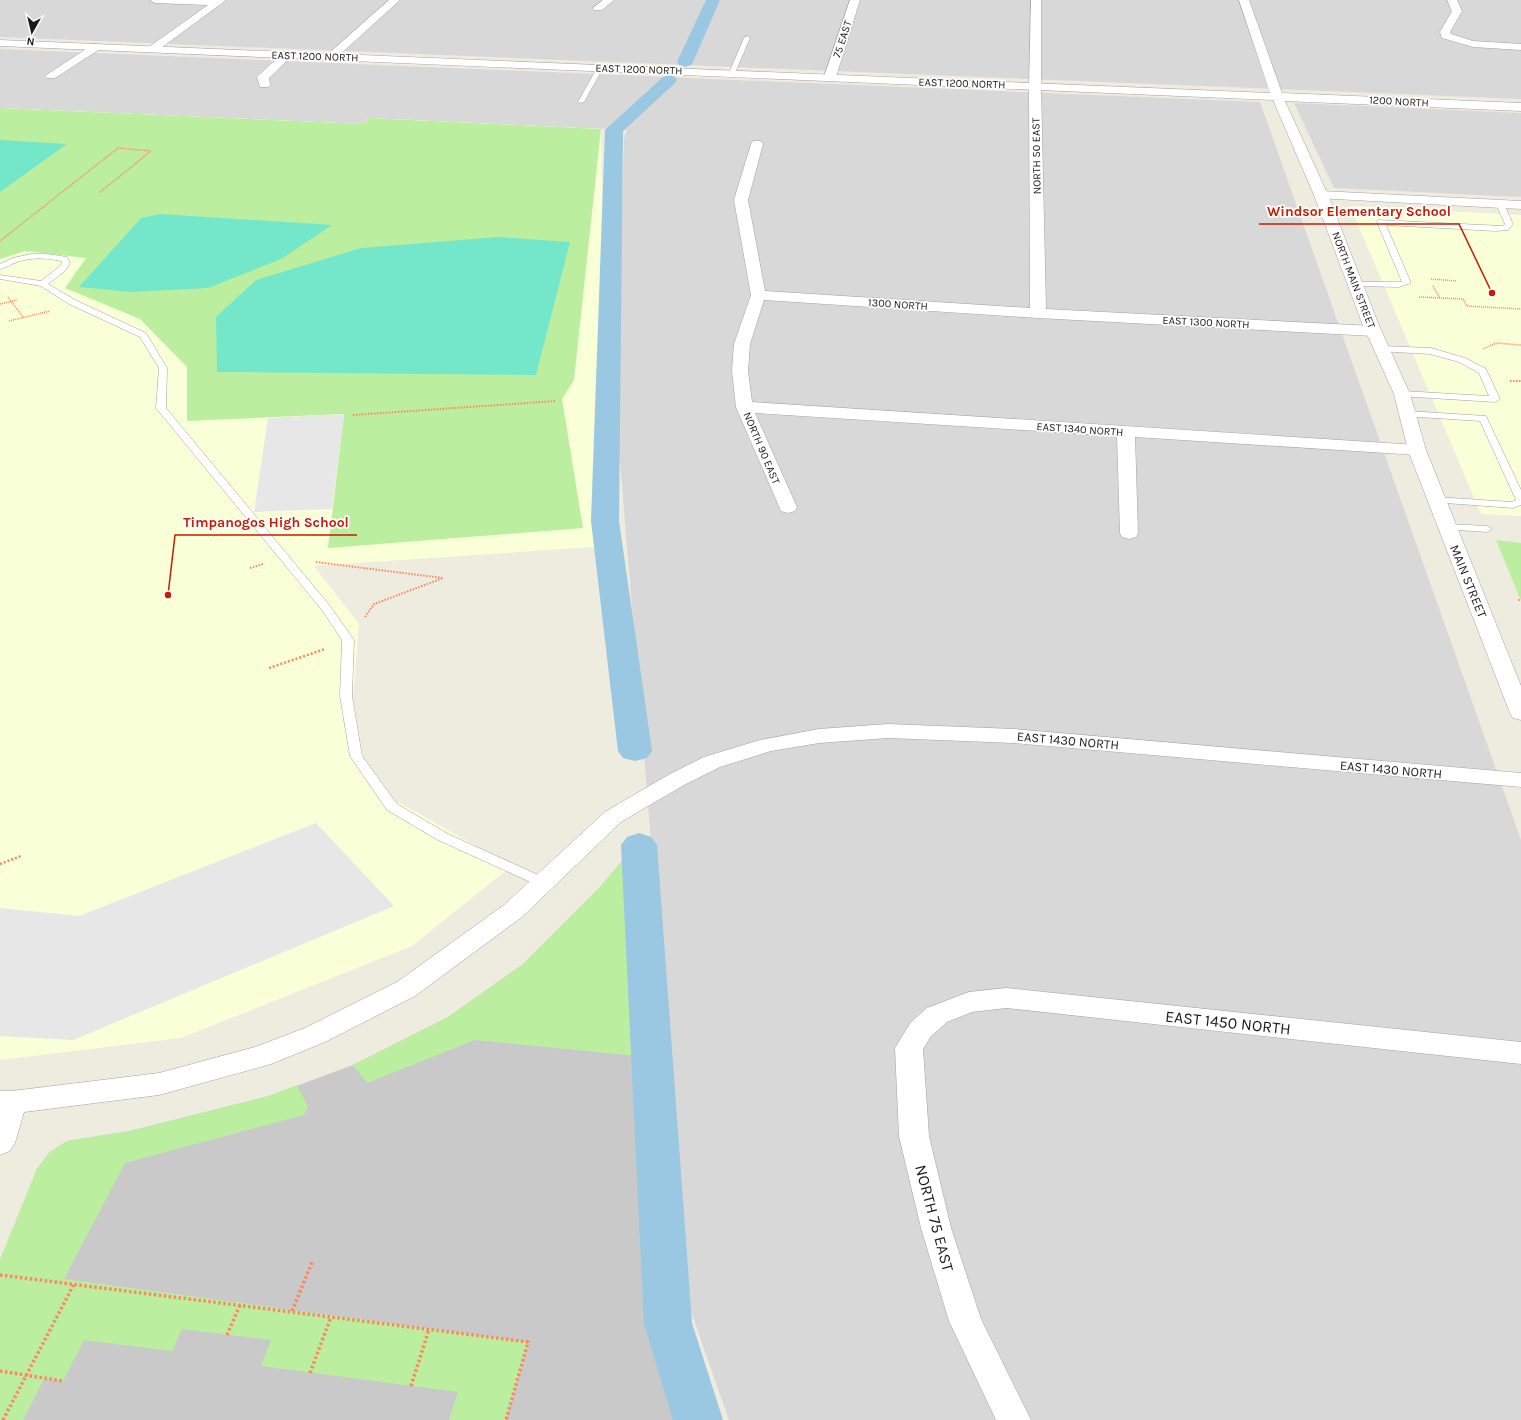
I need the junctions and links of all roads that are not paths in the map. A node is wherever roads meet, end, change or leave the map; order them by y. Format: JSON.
{"nodes":[{"id":1,"x":155,"y":0,"type":"edge"},
{"id":2,"x":395,"y":0,"type":"edge"},
{"id":3,"x":609,"y":0,"type":"edge"},
{"id":4,"x":855,"y":0,"type":"edge"},
{"id":5,"x":1036,"y":0,"type":"edge"},
{"id":6,"x":1244,"y":0,"type":"edge"},
{"id":7,"x":1452,"y":0,"type":"edge"},
{"id":8,"x":219,"y":1,"type":"edge"},
{"id":9,"x":598,"y":8,"type":"dead end"},
{"id":10,"x":747,"y":38,"type":"dead end"},
{"id":11,"x":0,"y":43,"type":"edge"},
{"id":12,"x":96,"y":47,"type":"junction"},
{"id":13,"x":1521,"y":47,"type":"edge"},
{"id":14,"x":153,"y":49,"type":"junction"},
{"id":15,"x":287,"y":55,"type":"junction"},
{"id":16,"x":331,"y":57,"type":"junction"},
{"id":17,"x":600,"y":68,"type":"junction"},
{"id":18,"x":732,"y":73,"type":"junction"},
{"id":19,"x":50,"y":76,"type":"dead end"},
{"id":20,"x":830,"y":77,"type":"junction"},
{"id":21,"x":264,"y":85,"type":"dead end"},
{"id":22,"x":1035,"y":86,"type":"junction"},
{"id":23,"x":1277,"y":96,"type":"junction"},
{"id":24,"x":581,"y":102,"type":"dead end"},
{"id":25,"x":1521,"y":107,"type":"edge"},
{"id":26,"x":757,"y":144,"type":"dead end"},
{"id":27,"x":1321,"y":195,"type":"junction"},
{"id":28,"x":1500,"y":204,"type":"junction"},
{"id":29,"x":1521,"y":206,"type":"edge"},
{"id":30,"x":0,"y":268,"type":"edge"},
{"id":31,"x":0,"y":277,"type":"edge"},
{"id":32,"x":43,"y":284,"type":"junction"},
{"id":33,"x":1355,"y":284,"type":"junction"},
{"id":34,"x":758,"y":295,"type":"junction"},
{"id":35,"x":1038,"y":313,"type":"junction"},
{"id":36,"x":1373,"y":331,"type":"junction"},
{"id":37,"x":1381,"y":349,"type":"junction"},
{"id":38,"x":1402,"y":394,"type":"junction"},
{"id":39,"x":744,"y":407,"type":"junction"},
{"id":40,"x":1407,"y":414,"type":"junction"},
{"id":41,"x":1126,"y":432,"type":"junction"},
{"id":42,"x":1416,"y":450,"type":"junction"},
{"id":43,"x":1436,"y":500,"type":"junction"},
{"id":44,"x":1521,"y":502,"type":"edge"},
{"id":45,"x":788,"y":507,"type":"dead end"},
{"id":46,"x":1447,"y":527,"type":"junction"},
{"id":47,"x":1487,"y":529,"type":"dead end"},
{"id":48,"x":1129,"y":533,"type":"dead end"},
{"id":49,"x":1521,"y":713,"type":"edge"},
{"id":50,"x":1521,"y":780,"type":"edge"},
{"id":51,"x":542,"y":882,"type":"junction"},
{"id":52,"x":937,"y":1015,"type":"joint"},
{"id":53,"x":1521,"y":1053,"type":"edge"},
{"id":54,"x":6,"y":1102,"type":"edge"},
{"id":55,"x":0,"y":1143,"type":"edge"},
{"id":56,"x":1014,"y":1420,"type":"edge"}],
"edges":[{"from":1,"to":8,"type":"street"},
{"from":2,"to":16,"type":"street"},
{"from":3,"to":9,"type":"street"},
{"from":4,"to":20,"type":"street","name":"75 EAST"},
{"from":5,"to":22,"type":"street","name":"NORTH 50 EAST"},
{"from":6,"to":23,"type":"street","name":"NORTH MAIN STREET"},
{"from":7,"to":13,"type":"street"},
{"from":8,"to":14,"type":"street"},
{"from":10,"to":18,"type":"lane"},
{"from":11,"to":12,"type":"street","name":"EAST 1200 NORTH"},
{"from":12,"to":14,"type":"street","name":"EAST 1200 NORTH"},
{"from":12,"to":19,"type":"street"},
{"from":14,"to":15,"type":"street","name":"EAST 1200 NORTH"},
{"from":15,"to":16,"type":"street","name":"EAST 1200 NORTH"},
{"from":15,"to":21,"type":"street"},
{"from":16,"to":17,"type":"street","name":"EAST 1200 NORTH"},
{"from":17,"to":18,"type":"street","name":"EAST 1200 NORTH"},
{"from":17,"to":24,"type":"lane"},
{"from":18,"to":20,"type":"street","name":"EAST 1200 NORTH"},
{"from":20,"to":22,"type":"street","name":"EAST 1200 NORTH"},
{"from":22,"to":23,"type":"street","name":"EAST 1200 NORTH"},
{"from":22,"to":35,"type":"street","name":"NORTH 50 EAST"},
{"from":23,"to":25,"type":"street","name":"1200 NORTH"},
{"from":23,"to":27,"type":"street","name":"NORTH MAIN STREET"},
{"from":26,"to":34,"type":"street"},
{"from":27,"to":28,"type":"street"},
{"from":27,"to":33,"type":"street","name":"NORTH MAIN STREET"},
{"from":28,"to":29,"type":"street"},
{"from":28,"to":33,"type":"lane"},
{"from":30,"to":32,"type":"lane"},
{"from":31,"to":32,"type":"lane"},
{"from":32,"to":51,"type":"lane"},
{"from":33,"to":36,"type":"street","name":"NORTH MAIN STREET"},
{"from":34,"to":35,"type":"street","name":"1300 NORTH"},
{"from":34,"to":39,"type":"street","name":"NORTH 90 EAST"},
{"from":35,"to":36,"type":"street","name":"EAST 1300 NORTH"},
{"from":36,"to":37,"type":"street","name":"NORTH MAIN STREET"},
{"from":37,"to":38,"type":"street","name":"NORTH MAIN STREET"},
{"from":37,"to":38,"type":"lane"},
{"from":38,"to":40,"type":"street","name":"NORTH MAIN STREET"},
{"from":39,"to":41,"type":"street","name":"EAST 1340 NORTH"},
{"from":39,"to":45,"type":"street","name":"NORTH 90 EAST"},
{"from":40,"to":42,"type":"street","name":"NORTH MAIN STREET"},
{"from":40,"to":44,"type":"lane"},
{"from":41,"to":42,"type":"street","name":"EAST 1340 NORTH"},
{"from":41,"to":48,"type":"street"},
{"from":42,"to":43,"type":"street","name":"MAIN STREET"},
{"from":43,"to":44,"type":"lane"},
{"from":43,"to":46,"type":"street","name":"MAIN STREET"},
{"from":46,"to":47,"type":"lane"},
{"from":46,"to":49,"type":"street","name":"MAIN STREET"},
{"from":50,"to":51,"type":"street","name":"EAST 1430 NORTH"},
{"from":51,"to":54,"type":"street","name":"EAST 1430 NORTH"},
{"from":52,"to":53,"type":"street","name":"EAST 1450 NORTH"},
{"from":52,"to":56,"type":"street","name":"NORTH 75 EAST"},
{"from":54,"to":55,"type":"street"}]}
